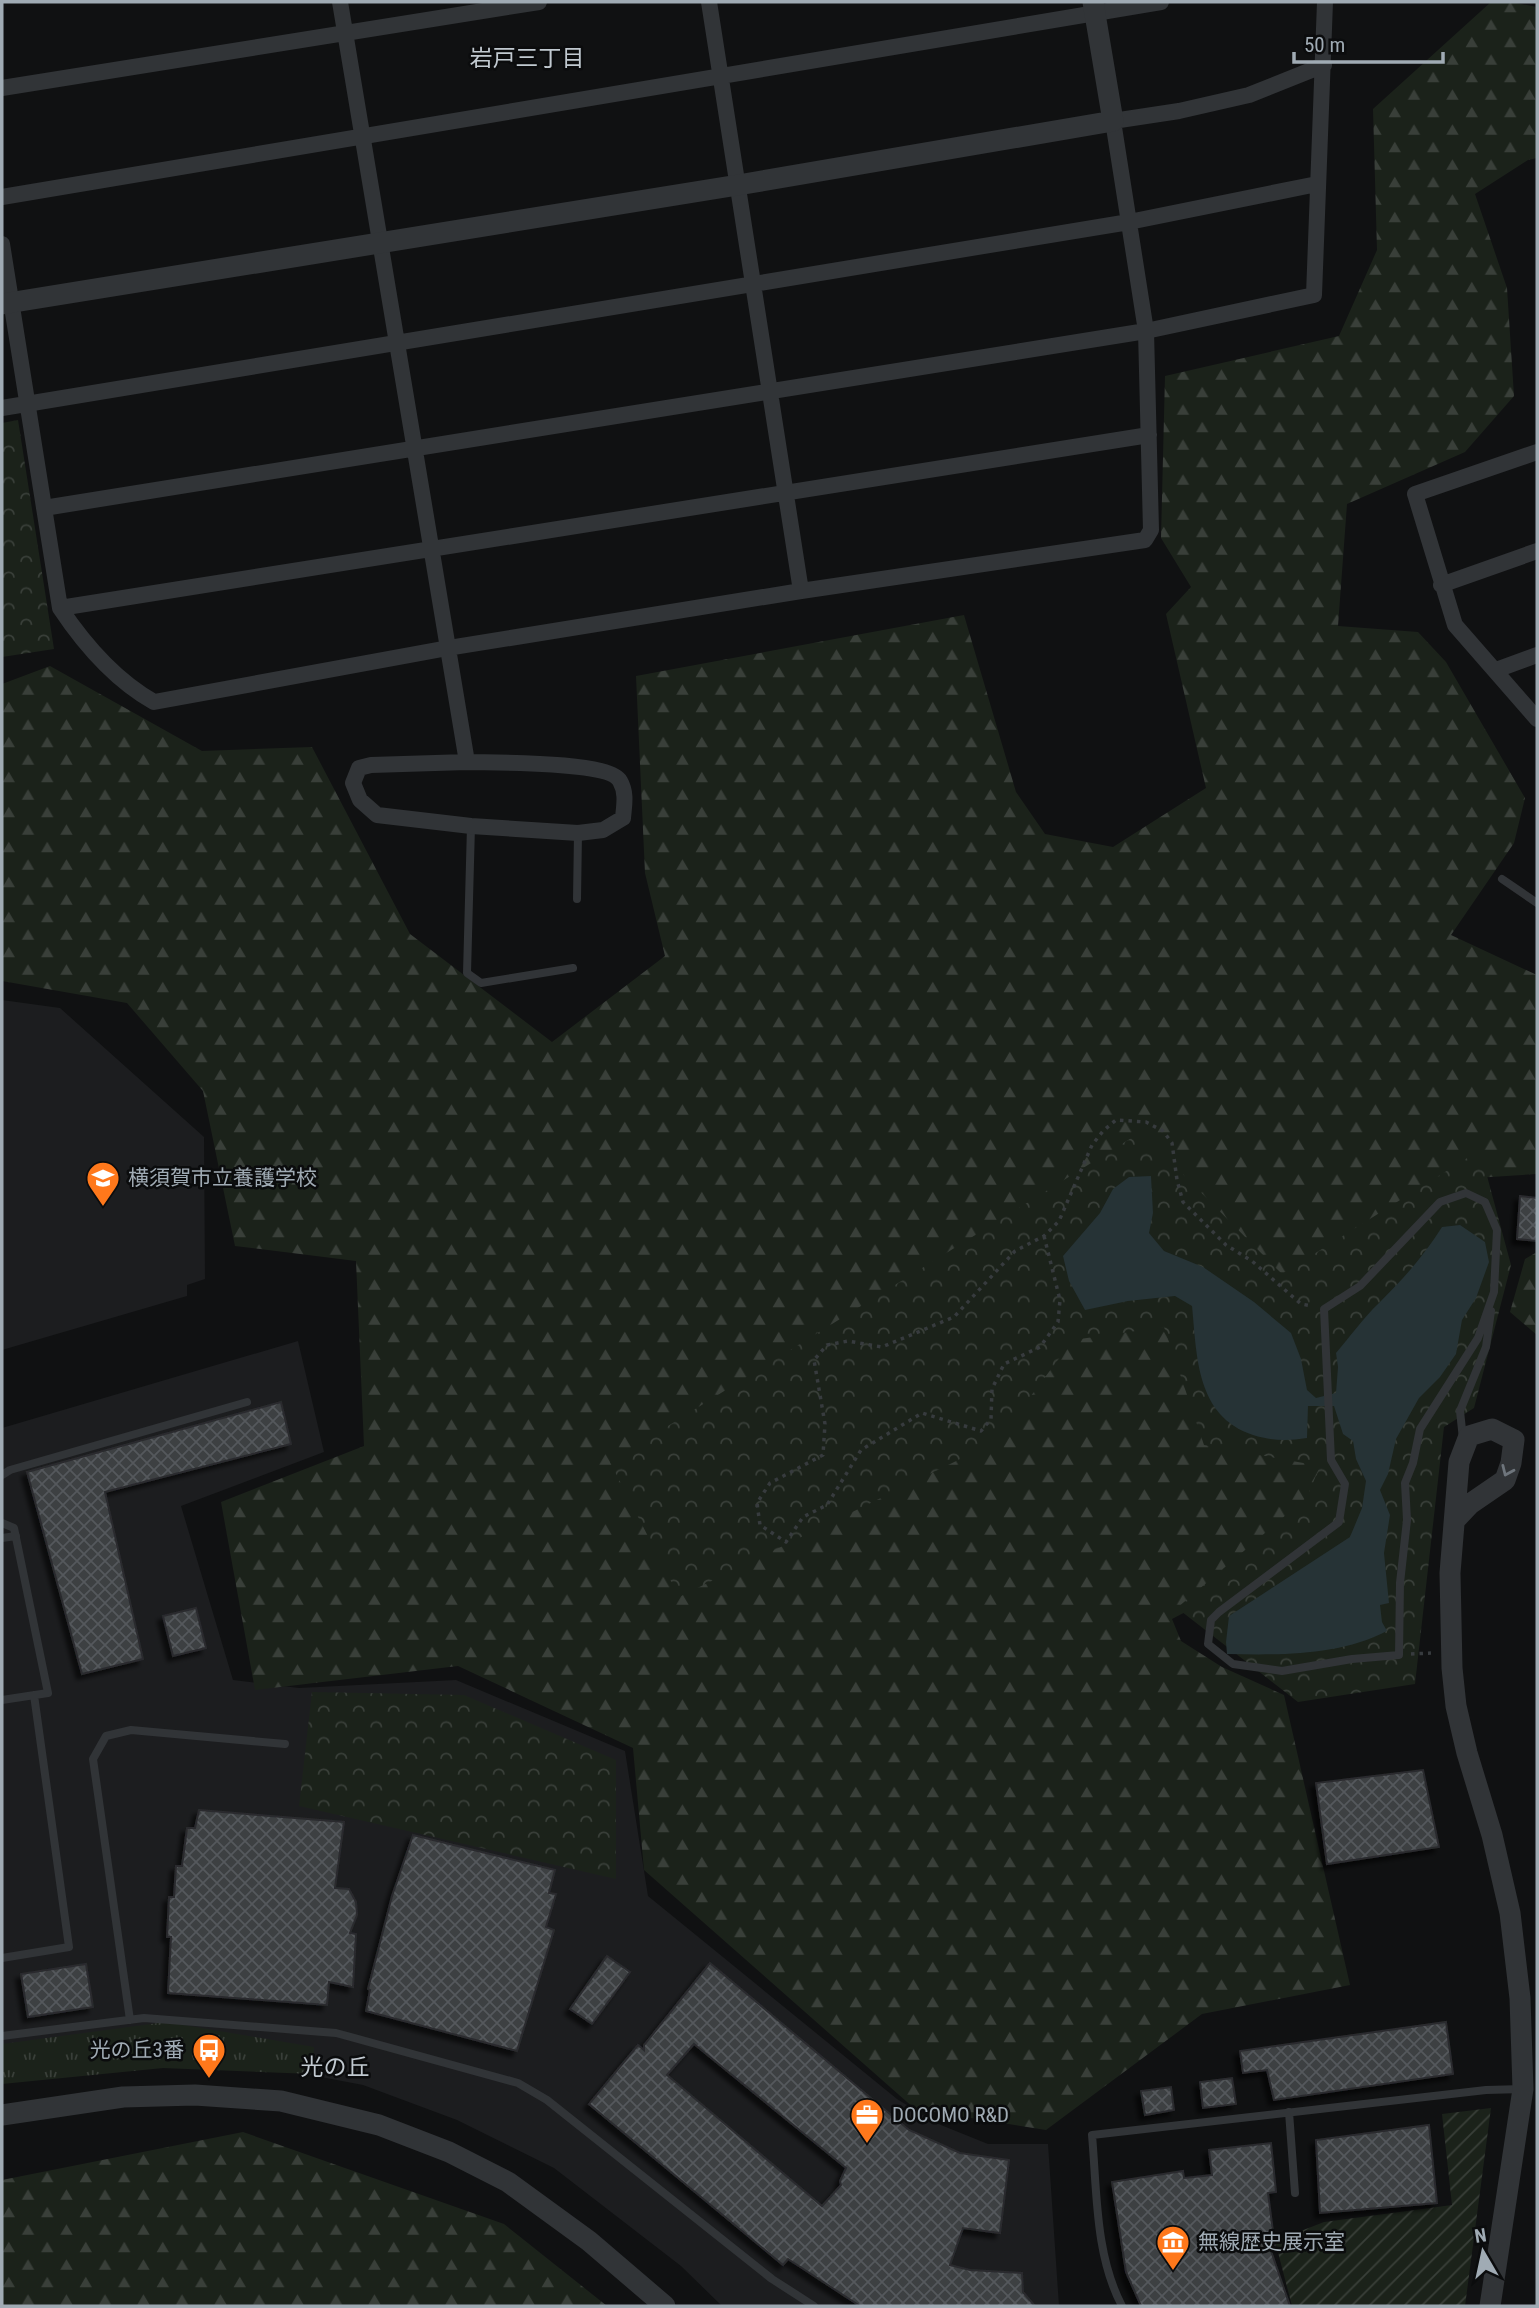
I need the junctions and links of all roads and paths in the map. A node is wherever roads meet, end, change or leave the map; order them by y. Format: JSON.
{"nodes":[{"id":1,"x":340,"y":2,"type":"edge"},
{"id":2,"x":539,"y":2,"type":"edge"},
{"id":3,"x":709,"y":2,"type":"edge"},
{"id":4,"x":1161,"y":2,"type":"edge"},
{"id":5,"x":1325,"y":2,"type":"edge"},
{"id":6,"x":1094,"y":8,"type":"edge"},
{"id":7,"x":345,"y":33,"type":"junction"},
{"id":8,"x":1324,"y":65,"type":"junction"},
{"id":9,"x":721,"y":76,"type":"junction"},
{"id":10,"x":2,"y":88,"type":"edge"},
{"id":11,"x":1113,"y":121,"type":"junction"},
{"id":12,"x":362,"y":136,"type":"junction"},
{"id":13,"x":1317,"y":184,"type":"junction"},
{"id":14,"x":738,"y":185,"type":"junction"},
{"id":15,"x":2,"y":197,"type":"edge"},
{"id":16,"x":1129,"y":222,"type":"junction"},
{"id":17,"x":380,"y":243,"type":"junction"},
{"id":18,"x":2,"y":244,"type":"edge"},
{"id":19,"x":753,"y":285,"type":"junction"},
{"id":20,"x":6,"y":304,"type":"edge"},
{"id":21,"x":1146,"y":331,"type":"junction"},
{"id":22,"x":397,"y":343,"type":"junction"},
{"id":23,"x":770,"y":393,"type":"junction"},
{"id":24,"x":27,"y":404,"type":"junction"},
{"id":25,"x":2,"y":408,"type":"edge"},
{"id":26,"x":1149,"y":435,"type":"junction"},
{"id":27,"x":415,"y":449,"type":"junction"},
{"id":28,"x":1537,"y":452,"type":"edge"},
{"id":29,"x":785,"y":491,"type":"junction"},
{"id":30,"x":44,"y":509,"type":"junction"},
{"id":31,"x":431,"y":548,"type":"junction"},
{"id":32,"x":1537,"y":551,"type":"edge"},
{"id":33,"x":1441,"y":584,"type":"junction"},
{"id":34,"x":801,"y":591,"type":"junction"},
{"id":35,"x":60,"y":608,"type":"junction"},
{"id":36,"x":448,"y":648,"type":"junction"},
{"id":37,"x":1537,"y":655,"type":"edge"},
{"id":38,"x":1496,"y":670,"type":"junction"},
{"id":39,"x":1537,"y":719,"type":"edge"},
{"id":40,"x":467,"y":762,"type":"junction"},
{"id":41,"x":471,"y":826,"type":"junction"},
{"id":42,"x":578,"y":834,"type":"junction"},
{"id":43,"x":1502,"y":879,"type":"dead end"},
{"id":44,"x":577,"y":899,"type":"dead end"},
{"id":45,"x":1537,"y":903,"type":"edge"},
{"id":46,"x":573,"y":968,"type":"dead end"},
{"id":47,"x":1044,"y":1236,"type":"junction"},
{"id":48,"x":1494,"y":1292,"type":"junction"},
{"id":49,"x":1324,"y":1309,"type":"junction"},
{"id":50,"x":247,"y":1402,"type":"dead end"},
{"id":51,"x":1465,"y":1445,"type":"junction"},
{"id":52,"x":2,"y":1475,"type":"edge"},
{"id":53,"x":1455,"y":1520,"type":"junction"},
{"id":54,"x":2,"y":1524,"type":"edge"},
{"id":55,"x":16,"y":1536,"type":"junction"},
{"id":56,"x":2,"y":1538,"type":"edge"},
{"id":57,"x":1451,"y":1651,"type":"junction"},
{"id":58,"x":1399,"y":1655,"type":"junction"},
{"id":59,"x":34,"y":1695,"type":"junction"},
{"id":60,"x":2,"y":1700,"type":"edge"},
{"id":61,"x":285,"y":1744,"type":"dead end"},
{"id":62,"x":2,"y":1958,"type":"edge"},
{"id":63,"x":130,"y":2020,"type":"junction"},
{"id":64,"x":2,"y":2036,"type":"edge"},
{"id":65,"x":1530,"y":2088,"type":"edge"},
{"id":66,"x":1289,"y":2112,"type":"junction"},
{"id":67,"x":2,"y":2115,"type":"edge"},
{"id":68,"x":1295,"y":2193,"type":"dead end"},
{"id":69,"x":666,"y":2306,"type":"edge"},
{"id":70,"x":814,"y":2306,"type":"edge"},
{"id":71,"x":1122,"y":2306,"type":"edge"},
{"id":72,"x":1490,"y":2306,"type":"edge"}],
"edges":[{"from":1,"to":7,"type":"street"},
{"from":2,"to":7,"type":"street"},
{"from":3,"to":9,"type":"street"},
{"from":4,"to":6,"type":"street"},
{"from":5,"to":8,"type":"street"},
{"from":6,"to":9,"type":"street"},
{"from":6,"to":11,"type":"street"},
{"from":7,"to":10,"type":"street"},
{"from":7,"to":12,"type":"street"},
{"from":8,"to":11,"type":"street"},
{"from":8,"to":13,"type":"street"},
{"from":9,"to":12,"type":"street"},
{"from":9,"to":14,"type":"street"},
{"from":11,"to":14,"type":"street"},
{"from":11,"to":16,"type":"street"},
{"from":12,"to":15,"type":"street"},
{"from":12,"to":17,"type":"street"},
{"from":13,"to":16,"type":"street"},
{"from":13,"to":21,"type":"street"},
{"from":14,"to":17,"type":"street"},
{"from":14,"to":19,"type":"street"},
{"from":16,"to":19,"type":"street"},
{"from":16,"to":21,"type":"street"},
{"from":17,"to":20,"type":"street"},
{"from":17,"to":22,"type":"street"},
{"from":18,"to":20,"type":"street"},
{"from":19,"to":22,"type":"street"},
{"from":19,"to":23,"type":"street"},
{"from":20,"to":24,"type":"street"},
{"from":21,"to":23,"type":"street"},
{"from":21,"to":26,"type":"street"},
{"from":22,"to":24,"type":"street"},
{"from":22,"to":27,"type":"street"},
{"from":23,"to":27,"type":"street"},
{"from":23,"to":29,"type":"street"},
{"from":24,"to":25,"type":"street"},
{"from":24,"to":30,"type":"street"},
{"from":26,"to":29,"type":"street"},
{"from":26,"to":34,"type":"street"},
{"from":27,"to":30,"type":"street"},
{"from":27,"to":31,"type":"street"},
{"from":28,"to":33,"type":"street"},
{"from":29,"to":31,"type":"street"},
{"from":29,"to":34,"type":"street"},
{"from":30,"to":35,"type":"street"},
{"from":31,"to":35,"type":"street"},
{"from":31,"to":36,"type":"street"},
{"from":32,"to":33,"type":"street"},
{"from":33,"to":38,"type":"street"},
{"from":34,"to":36,"type":"street"},
{"from":35,"to":36,"type":"street"},
{"from":36,"to":40,"type":"street"},
{"from":37,"to":38,"type":"street"},
{"from":38,"to":39,"type":"street"},
{"from":40,"to":41,"type":"street"},
{"from":40,"to":42,"type":"street"},
{"from":41,"to":42,"type":"street"},
{"from":41,"to":46,"type":"lane"},
{"from":42,"to":44,"type":"lane"},
{"from":43,"to":45,"type":"lane"},
{"from":47,"to":47,"type":"path"},
{"from":47,"to":49,"type":"path"},
{"from":48,"to":49,"type":"lane"},
{"from":48,"to":51,"type":"lane"},
{"from":48,"to":58,"type":"lane"},
{"from":49,"to":58,"type":"lane"},
{"from":50,"to":52,"type":"lane"},
{"from":51,"to":53,"type":"street"},
{"from":51,"to":53,"type":"street","one_way":true},
{"from":53,"to":57,"type":"street"},
{"from":54,"to":55,"type":"lane"},
{"from":55,"to":56,"type":"lane"},
{"from":55,"to":59,"type":"lane"},
{"from":57,"to":58,"type":"path"},
{"from":57,"to":65,"type":"street"},
{"from":59,"to":60,"type":"lane"},
{"from":59,"to":62,"type":"lane"},
{"from":61,"to":63,"type":"lane"},
{"from":63,"to":64,"type":"lane"},
{"from":63,"to":70,"type":"lane"},
{"from":65,"to":66,"type":"lane"},
{"from":65,"to":72,"type":"street"},
{"from":66,"to":68,"type":"lane"},
{"from":66,"to":71,"type":"lane"},
{"from":67,"to":69,"type":"street"}]}
